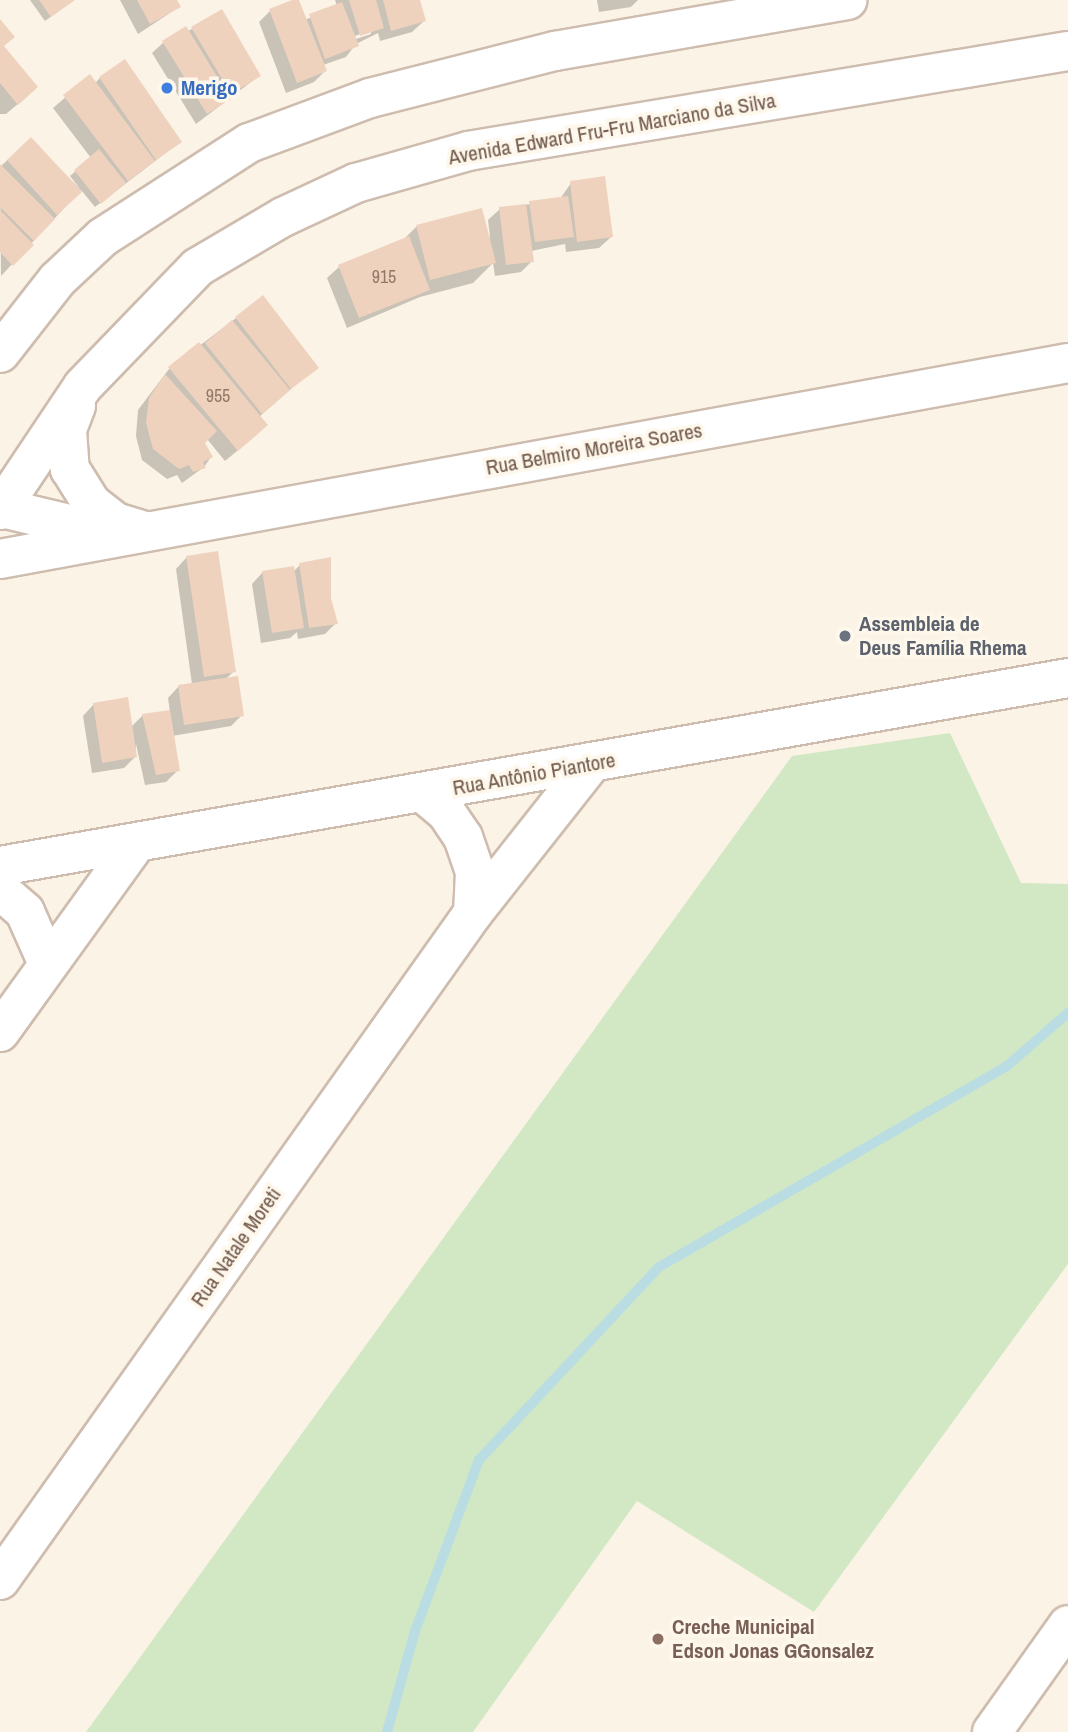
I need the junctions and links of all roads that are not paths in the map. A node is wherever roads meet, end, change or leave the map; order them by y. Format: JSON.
{"nodes":[{"id":1,"x":848,"y":0,"type":"edge"},
{"id":2,"x":1068,"y":51,"type":"edge"},
{"id":3,"x":0,"y":353,"type":"edge"},
{"id":4,"x":1068,"y":363,"type":"edge"},
{"id":5,"x":83,"y":386,"type":"junction"},
{"id":6,"x":1,"y":508,"type":"edge"},
{"id":7,"x":132,"y":533,"type":"junction"},
{"id":8,"x":0,"y":559,"type":"edge"},
{"id":9,"x":1068,"y":678,"type":"edge"},
{"id":10,"x":590,"y":765,"type":"junction"},
{"id":11,"x":423,"y":793,"type":"junction"},
{"id":12,"x":137,"y":842,"type":"junction"},
{"id":13,"x":0,"y":866,"type":"edge"},
{"id":14,"x":0,"y":890,"type":"edge"},
{"id":15,"x":473,"y":913,"type":"junction"},
{"id":16,"x":48,"y":964,"type":"junction"},
{"id":17,"x":0,"y":1032,"type":"edge"},
{"id":18,"x":0,"y":1580,"type":"edge"},
{"id":19,"x":1068,"y":1625,"type":"edge"},
{"id":20,"x":992,"y":1732,"type":"edge"}],
"edges":[{"from":1,"to":3,"type":"street"},
{"from":2,"to":5,"type":"street","name":"Avenida Edward Fru-Fru Marciano da Silva"},
{"from":4,"to":7,"type":"street","name":"Rua Belmiro Moreira Soares"},
{"from":5,"to":6,"type":"street","name":"Avenida Edward Fru-Fru Marciano da Silva"},
{"from":5,"to":7,"type":"street"},
{"from":6,"to":7,"type":"street","name":"Rua Belmiro Moreira Soares"},
{"from":7,"to":8,"type":"street","name":"Rua Belmiro Moreira Soares"},
{"from":9,"to":10,"type":"street","name":"Rua Antônio Piantore"},
{"from":10,"to":11,"type":"street","name":"Rua Antônio Piantore"},
{"from":10,"to":15,"type":"street","name":"Rua Natale Moreti"},
{"from":11,"to":12,"type":"street","name":"Rua Antônio Piantore"},
{"from":11,"to":15,"type":"street"},
{"from":12,"to":13,"type":"street","name":"Rua Antônio Piantore"},
{"from":12,"to":16,"type":"street"},
{"from":14,"to":16,"type":"street"},
{"from":15,"to":18,"type":"street","name":"Rua Natale Moreti"},
{"from":16,"to":17,"type":"street"},
{"from":19,"to":20,"type":"street"}]}
